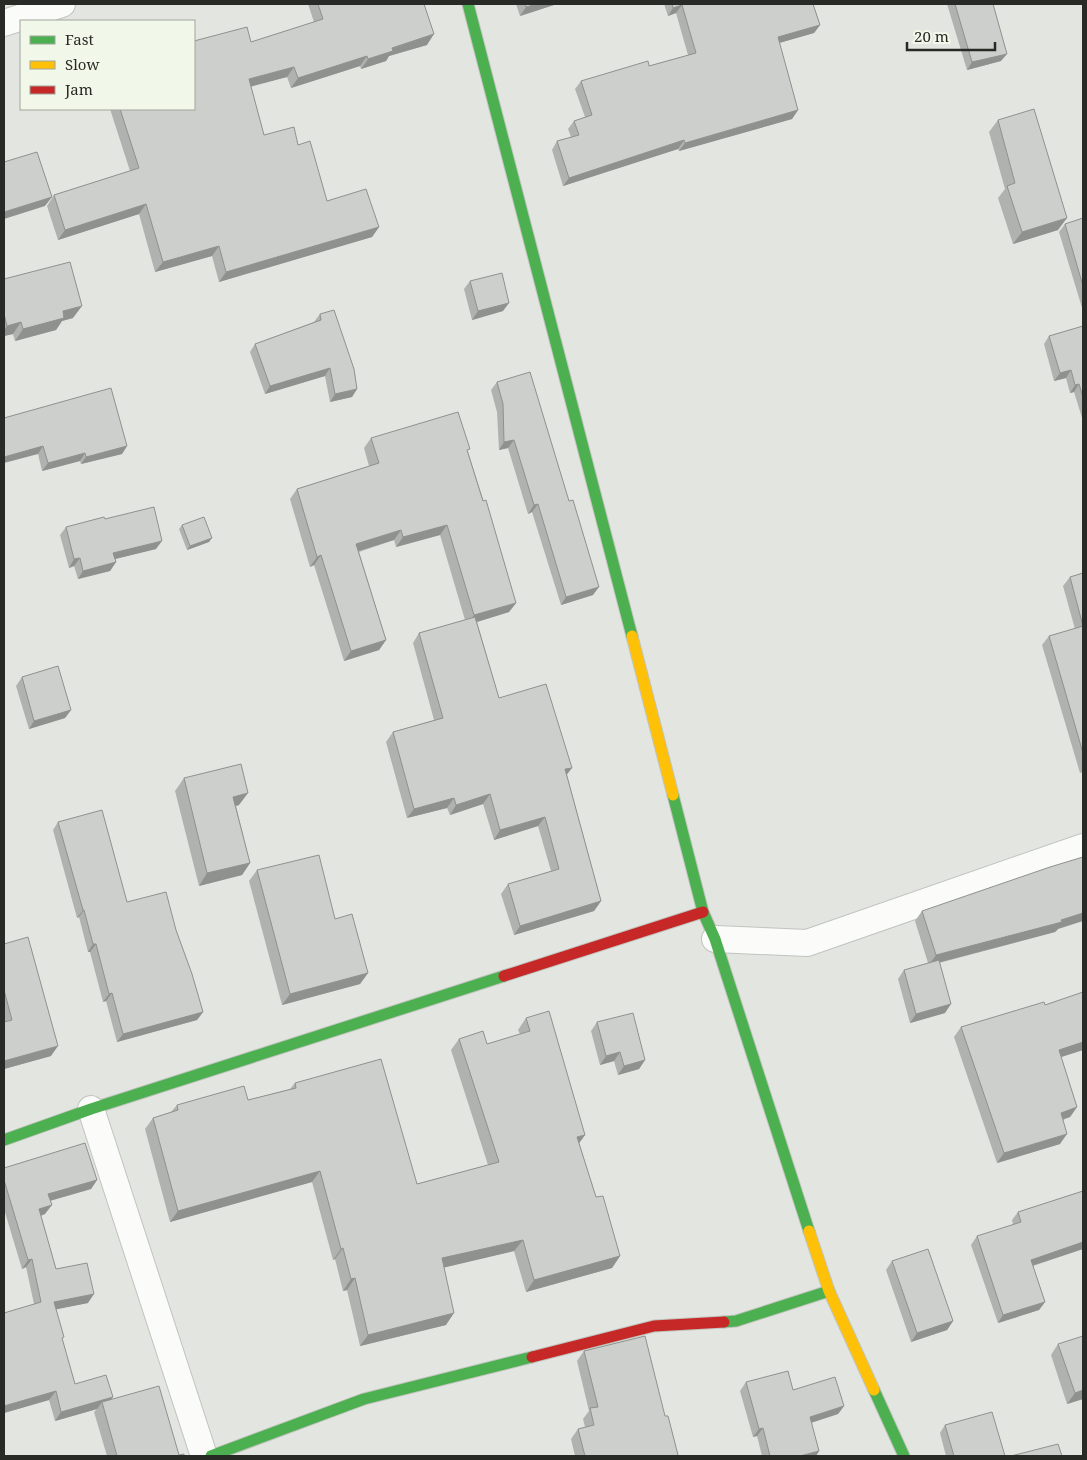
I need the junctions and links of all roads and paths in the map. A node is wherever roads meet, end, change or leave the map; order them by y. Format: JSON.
{"nodes":[{"id":1,"x":62,"y":4,"type":"edge"},
{"id":2,"x":468,"y":4,"type":"edge"},
{"id":3,"x":4,"y":23,"type":"edge"},
{"id":4,"x":1083,"y":847,"type":"edge"},
{"id":5,"x":703,"y":912,"type":"junction"},
{"id":6,"x":715,"y":939,"type":"junction"},
{"id":7,"x":91,"y":1109,"type":"junction"},
{"id":8,"x":4,"y":1140,"type":"edge"},
{"id":9,"x":829,"y":1291,"type":"junction"},
{"id":10,"x":204,"y":1456,"type":"edge"},
{"id":11,"x":211,"y":1456,"type":"edge"},
{"id":12,"x":904,"y":1456,"type":"edge"}],
"edges":[{"from":1,"to":3,"type":"street"},
{"from":2,"to":5,"type":"street"},
{"from":4,"to":6,"type":"street"},
{"from":5,"to":6,"type":"street"},
{"from":5,"to":7,"type":"street"},
{"from":6,"to":9,"type":"street"},
{"from":7,"to":8,"type":"street"},
{"from":7,"to":10,"type":"street"},
{"from":9,"to":11,"type":"street"},
{"from":9,"to":12,"type":"street"}]}
